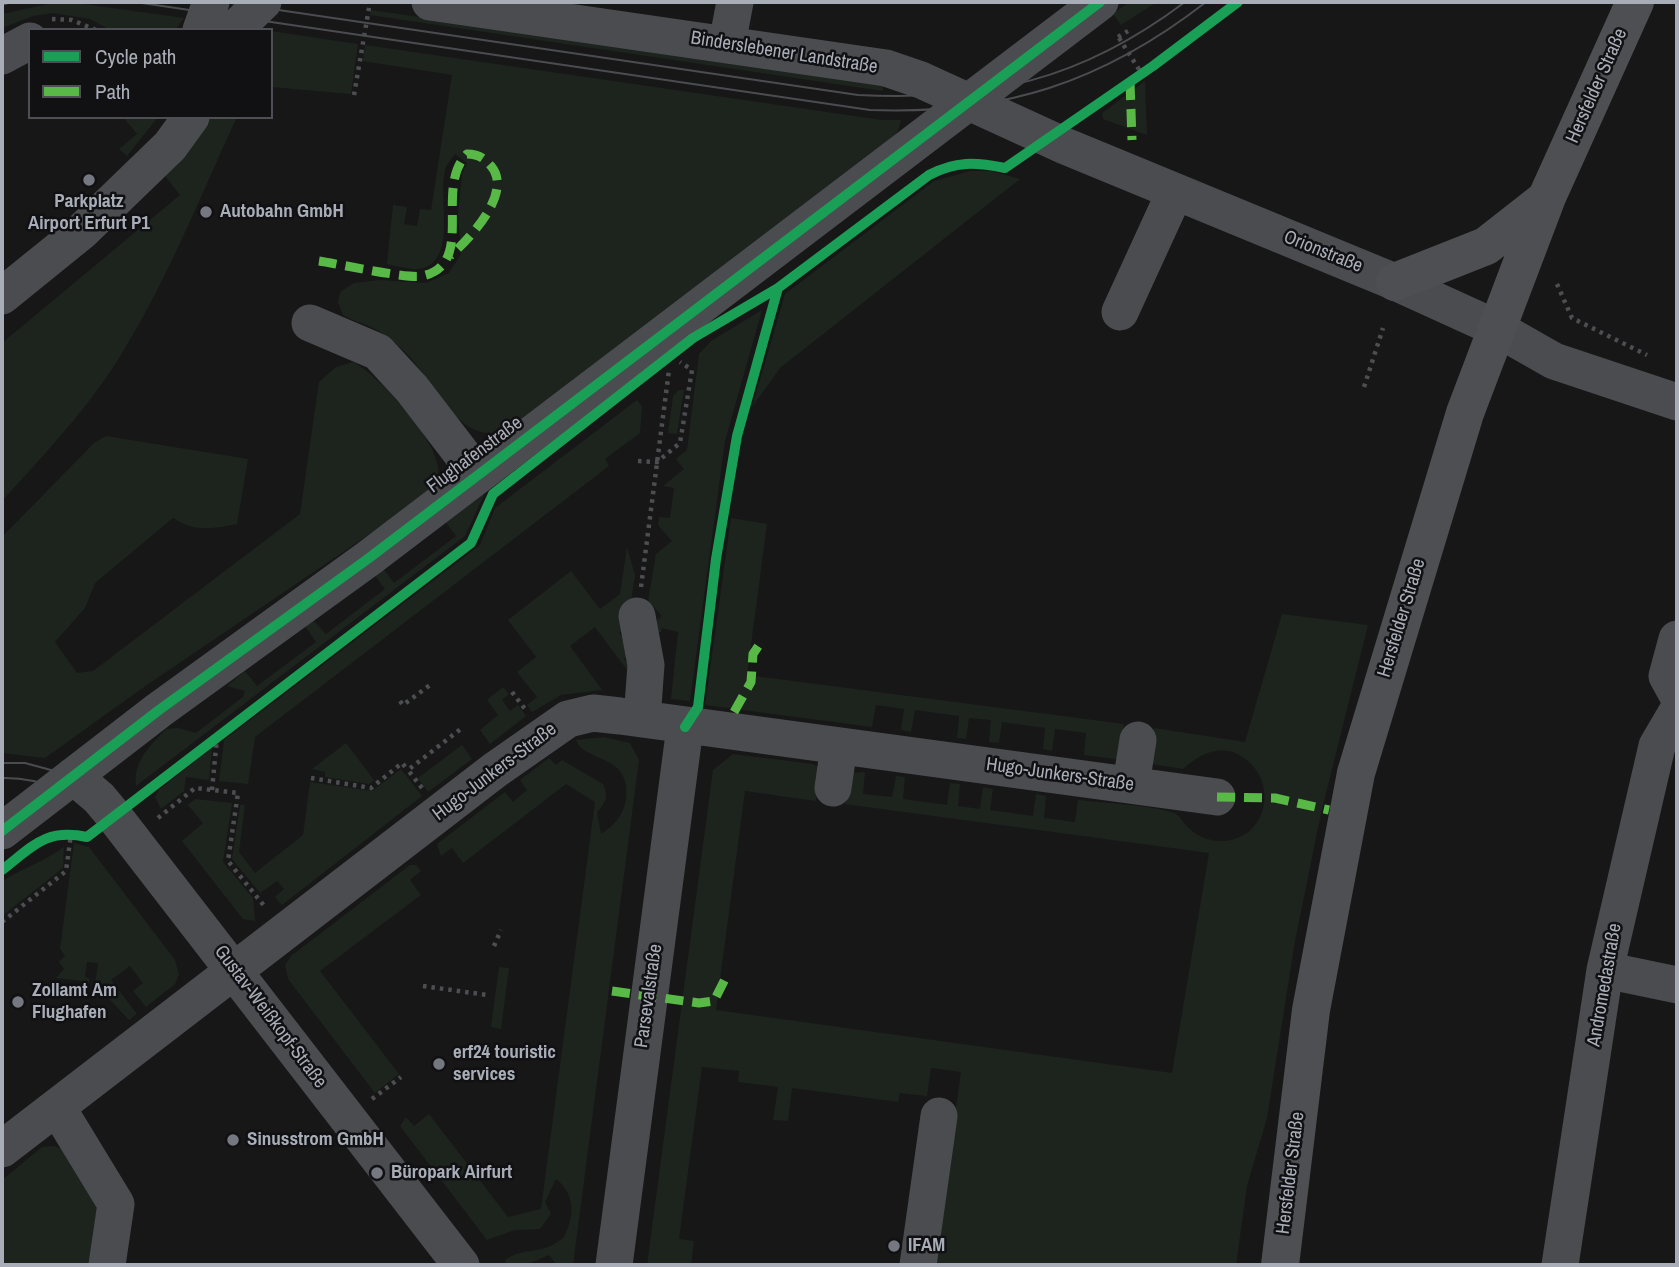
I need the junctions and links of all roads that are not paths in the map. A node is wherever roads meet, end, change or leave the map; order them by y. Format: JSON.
{"nodes":[{"id":1,"x":211,"y":2,"type":"edge"},
{"id":2,"x":263,"y":2,"type":"edge"},
{"id":3,"x":283,"y":2,"type":"edge"},
{"id":4,"x":430,"y":2,"type":"edge"},
{"id":5,"x":735,"y":2,"type":"edge"},
{"id":6,"x":1100,"y":2,"type":"edge"},
{"id":7,"x":1635,"y":2,"type":"edge"},
{"id":8,"x":202,"y":28,"type":"edge"},
{"id":9,"x":236,"y":28,"type":"edge"},
{"id":10,"x":259,"y":28,"type":"edge"},
{"id":11,"x":727,"y":44,"type":"junction"},
{"id":12,"x":967,"y":102,"type":"junction"},
{"id":13,"x":167,"y":119,"type":"edge"},
{"id":14,"x":190,"y":119,"type":"edge"},
{"id":15,"x":138,"y":174,"type":"junction"},
{"id":16,"x":1175,"y":191,"type":"junction"},
{"id":17,"x":1547,"y":197,"type":"junction"},
{"id":18,"x":1395,"y":282,"type":"junction"},
{"id":19,"x":2,"y":296,"type":"edge"},
{"id":20,"x":1120,"y":313,"type":"dead end"},
{"id":21,"x":310,"y":323,"type":"dead end"},
{"id":22,"x":1496,"y":328,"type":"junction"},
{"id":23,"x":1677,"y":402,"type":"edge"},
{"id":24,"x":478,"y":475,"type":"junction"},
{"id":25,"x":637,"y":616,"type":"road end"},
{"id":26,"x":1677,"y":639,"type":"edge"},
{"id":27,"x":1677,"y":694,"type":"edge"},
{"id":28,"x":1677,"y":712,"type":"edge"},
{"id":29,"x":642,"y":719,"type":"junction"},
{"id":30,"x":685,"y":727,"type":"junction"},
{"id":31,"x":1138,"y":740,"type":"dead end"},
{"id":32,"x":839,"y":746,"type":"junction"},
{"id":33,"x":73,"y":776,"type":"junction"},
{"id":34,"x":1131,"y":784,"type":"junction"},
{"id":35,"x":833,"y":788,"type":"dead end"},
{"id":36,"x":1217,"y":797,"type":"dead end"},
{"id":37,"x":2,"y":831,"type":"edge"},
{"id":38,"x":233,"y":969,"type":"junction"},
{"id":39,"x":1605,"y":971,"type":"junction"},
{"id":40,"x":1677,"y":985,"type":"edge"},
{"id":41,"x":57,"y":1107,"type":"junction"},
{"id":42,"x":939,"y":1116,"type":"dead end"},
{"id":43,"x":2,"y":1149,"type":"edge"},
{"id":44,"x":107,"y":1265,"type":"edge"},
{"id":45,"x":461,"y":1265,"type":"edge"},
{"id":46,"x":614,"y":1265,"type":"edge"},
{"id":47,"x":918,"y":1265,"type":"edge"},
{"id":48,"x":1280,"y":1265,"type":"edge"},
{"id":49,"x":1560,"y":1265,"type":"edge"}],
"edges":[{"from":1,"to":8,"type":"street"},
{"from":2,"to":9,"type":"street"},
{"from":3,"to":10,"type":"street"},
{"from":4,"to":11,"type":"street","name":"Binderslebener Landstraße"},
{"from":5,"to":11,"type":"street"},
{"from":6,"to":12,"type":"street"},
{"from":7,"to":17,"type":"main road","name":"Hersfelder Straße"},
{"from":11,"to":12,"type":"street","name":"Binderslebener Landstraße"},
{"from":12,"to":16,"type":"street","name":"Orionstraße"},
{"from":12,"to":24,"type":"street","name":"Flughafenstraße"},
{"from":13,"to":15,"type":"street"},
{"from":14,"to":15,"type":"street"},
{"from":15,"to":19,"type":"street"},
{"from":16,"to":18,"type":"street","name":"Orionstraße"},
{"from":16,"to":20,"type":"street"},
{"from":17,"to":18,"type":"main road"},
{"from":17,"to":22,"type":"main road","name":"Hersfelder Straße"},
{"from":18,"to":22,"type":"street","name":"Orionstraße"},
{"from":21,"to":24,"type":"street"},
{"from":22,"to":23,"type":"street","name":"Orionstraße"},
{"from":22,"to":48,"type":"main road","name":"Hersfelder Straße"},
{"from":24,"to":33,"type":"street","name":"Flughafenstraße"},
{"from":25,"to":29,"type":"street"},
{"from":26,"to":27,"type":"street"},
{"from":28,"to":39,"type":"street","name":"Andromedastraße"},
{"from":29,"to":30,"type":"street","name":"Hugo-Junkers-Straße"},
{"from":29,"to":38,"type":"street","name":"Hugo-Junkers-Straße"},
{"from":30,"to":32,"type":"street","name":"Hugo-Junkers-Straße"},
{"from":30,"to":46,"type":"street","name":"Parsevalstraße"},
{"from":31,"to":34,"type":"street"},
{"from":32,"to":34,"type":"street","name":"Hugo-Junkers-Straße"},
{"from":32,"to":35,"type":"street"},
{"from":33,"to":37,"type":"street","name":"Flughafenstraße"},
{"from":33,"to":38,"type":"street","name":"Gustav-Weißkopf-Straße"},
{"from":34,"to":36,"type":"street","name":"Hugo-Junkers-Straße"},
{"from":38,"to":41,"type":"street","name":"Hugo-Junkers-Straße"},
{"from":38,"to":45,"type":"street","name":"Gustav-Weißkopf-Straße"},
{"from":39,"to":40,"type":"street"},
{"from":39,"to":49,"type":"street","name":"Andromedastraße"},
{"from":41,"to":43,"type":"street","name":"Hugo-Junkers-Straße"},
{"from":41,"to":44,"type":"street"},
{"from":42,"to":47,"type":"street"}]}
